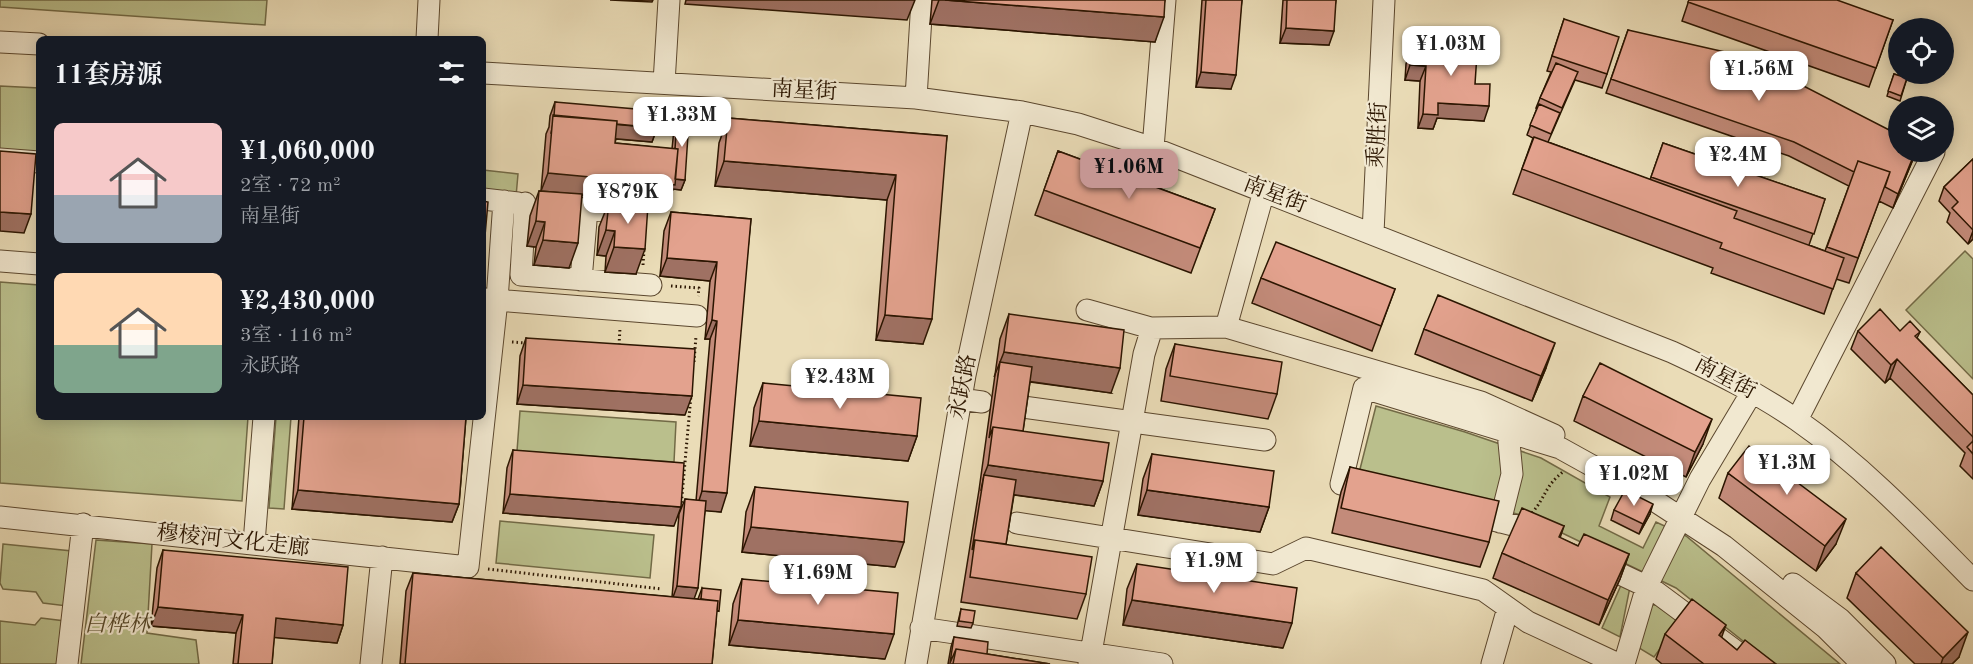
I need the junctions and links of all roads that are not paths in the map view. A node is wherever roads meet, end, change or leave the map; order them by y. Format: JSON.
{"nodes":[{"id":1,"x":429,"y":0,"type":"edge"},
{"id":2,"x":669,"y":0,"type":"edge"},
{"id":3,"x":922,"y":0,"type":"edge"},
{"id":4,"x":1165,"y":0,"type":"edge"},
{"id":5,"x":1384,"y":0,"type":"edge"},
{"id":6,"x":427,"y":36,"type":"edge"},
{"id":7,"x":0,"y":42,"type":"edge"},
{"id":8,"x":36,"y":44,"type":"edge"},
{"id":9,"x":486,"y":72,"type":"edge"},
{"id":10,"x":664,"y":83,"type":"junction"},
{"id":11,"x":916,"y":98,"type":"junction"},
{"id":12,"x":1022,"y":112,"type":"junction"},
{"id":13,"x":1153,"y":148,"type":"junction"},
{"id":14,"x":0,"y":159,"type":"edge"},
{"id":15,"x":36,"y":162,"type":"edge"},
{"id":16,"x":1929,"y":162,"type":"edge"},
{"id":17,"x":1263,"y":191,"type":"junction"},
{"id":18,"x":504,"y":201,"type":"edge"},
{"id":19,"x":587,"y":209,"type":"junction"},
{"id":20,"x":647,"y":214,"type":"edge"},
{"id":21,"x":1373,"y":233,"type":"junction"},
{"id":22,"x":0,"y":261,"type":"edge"},
{"id":23,"x":36,"y":264,"type":"edge"},
{"id":24,"x":581,"y":280,"type":"junction"},
{"id":25,"x":653,"y":285,"type":"road end"},
{"id":26,"x":490,"y":299,"type":"edge"},
{"id":27,"x":1087,"y":310,"type":"dead end"},
{"id":28,"x":697,"y":316,"type":"dead end"},
{"id":29,"x":1226,"y":327,"type":"junction"},
{"id":30,"x":1152,"y":328,"type":"junction"},
{"id":31,"x":1354,"y":365,"type":"junction"},
{"id":32,"x":1364,"y":388,"type":"junction"},
{"id":33,"x":1752,"y":392,"type":"junction"},
{"id":34,"x":486,"y":397,"type":"edge"},
{"id":35,"x":960,"y":399,"type":"junction"},
{"id":36,"x":982,"y":402,"type":"dead end"},
{"id":37,"x":1023,"y":407,"type":"edge"},
{"id":38,"x":264,"y":420,"type":"edge"},
{"id":39,"x":484,"y":420,"type":"edge"},
{"id":40,"x":1797,"y":420,"type":"junction"},
{"id":41,"x":1132,"y":422,"type":"junction"},
{"id":42,"x":1508,"y":432,"type":"junction"},
{"id":43,"x":1265,"y":440,"type":"dead end"},
{"id":44,"x":1387,"y":495,"type":"edge"},
{"id":45,"x":1443,"y":508,"type":"edge"},
{"id":46,"x":1684,"y":511,"type":"junction"},
{"id":47,"x":0,"y":517,"type":"edge"},
{"id":48,"x":1017,"y":523,"type":"dead end"},
{"id":49,"x":83,"y":524,"type":"junction"},
{"id":50,"x":1510,"y":524,"type":"junction"},
{"id":51,"x":1111,"y":538,"type":"junction"},
{"id":52,"x":254,"y":543,"type":"junction"},
{"id":53,"x":1562,"y":546,"type":"edge"},
{"id":54,"x":1582,"y":556,"type":"edge"},
{"id":55,"x":382,"y":557,"type":"junction"},
{"id":56,"x":1973,"y":580,"type":"edge"},
{"id":57,"x":1647,"y":586,"type":"junction"},
{"id":58,"x":1508,"y":608,"type":"junction"},
{"id":59,"x":921,"y":628,"type":"junction"},
{"id":60,"x":1089,"y":659,"type":"edge"},
{"id":61,"x":67,"y":664,"type":"edge"},
{"id":62,"x":371,"y":664,"type":"edge"},
{"id":63,"x":916,"y":664,"type":"edge"},
{"id":64,"x":1162,"y":664,"type":"edge"},
{"id":65,"x":1492,"y":664,"type":"edge"},
{"id":66,"x":1618,"y":664,"type":"edge"},
{"id":67,"x":1624,"y":664,"type":"edge"},
{"id":68,"x":1752,"y":664,"type":"edge"},
{"id":69,"x":1862,"y":664,"type":"edge"},
{"id":70,"x":1886,"y":664,"type":"edge"}],
"edges":[{"from":1,"to":6,"type":"street"},
{"from":2,"to":10,"type":"street"},
{"from":3,"to":11,"type":"street"},
{"from":4,"to":13,"type":"street"},
{"from":5,"to":21,"type":"street","name":"乘胜街"},
{"from":7,"to":8,"type":"street"},
{"from":9,"to":10,"type":"street","name":"南星街"},
{"from":10,"to":11,"type":"street","name":"南星街"},
{"from":11,"to":12,"type":"street","name":"南星街"},
{"from":12,"to":13,"type":"street","name":"南星街"},
{"from":12,"to":35,"type":"street","name":"永跃路"},
{"from":13,"to":17,"type":"street","name":"南星街"},
{"from":14,"to":15,"type":"street"},
{"from":16,"to":40,"type":"street"},
{"from":17,"to":21,"type":"street","name":"南星街"},
{"from":17,"to":29,"type":"street"},
{"from":18,"to":19,"type":"street"},
{"from":18,"to":24,"type":"street"},
{"from":18,"to":26,"type":"street"},
{"from":19,"to":20,"type":"street"},
{"from":19,"to":24,"type":"street"},
{"from":21,"to":33,"type":"street","name":"南星街"},
{"from":22,"to":23,"type":"street"},
{"from":24,"to":25,"type":"street"},
{"from":26,"to":28,"type":"street"},
{"from":26,"to":34,"type":"street","name":"穆棱河文化走廊"},
{"from":27,"to":30,"type":"street"},
{"from":29,"to":30,"type":"street"},
{"from":29,"to":31,"type":"street"},
{"from":30,"to":41,"type":"street"},
{"from":31,"to":32,"type":"street"},
{"from":31,"to":46,"type":"street"},
{"from":32,"to":42,"type":"street"},
{"from":32,"to":44,"type":"street"},
{"from":33,"to":40,"type":"street","name":"南星街"},
{"from":33,"to":46,"type":"street"},
{"from":35,"to":36,"type":"street"},
{"from":35,"to":59,"type":"street","name":"永跃路"},
{"from":37,"to":41,"type":"street"},
{"from":38,"to":52,"type":"street"},
{"from":39,"to":55,"type":"street","name":"穆棱河文化走廊"},
{"from":40,"to":56,"type":"street","name":"南星街"},
{"from":41,"to":43,"type":"street"},
{"from":41,"to":51,"type":"street"},
{"from":42,"to":46,"type":"street"},
{"from":42,"to":50,"type":"street"},
{"from":45,"to":50,"type":"street"},
{"from":46,"to":57,"type":"street"},
{"from":46,"to":69,"type":"street"},
{"from":46,"to":70,"type":"street"},
{"from":47,"to":49,"type":"street","name":"穆棱河文化走廊"},
{"from":48,"to":51,"type":"street"},
{"from":49,"to":52,"type":"street","name":"穆棱河文化走廊"},
{"from":49,"to":61,"type":"street"},
{"from":50,"to":53,"type":"street"},
{"from":51,"to":58,"type":"street"},
{"from":51,"to":60,"type":"street"},
{"from":52,"to":55,"type":"street","name":"穆棱河文化走廊"},
{"from":54,"to":57,"type":"street"},
{"from":55,"to":62,"type":"street"},
{"from":57,"to":67,"type":"street"},
{"from":57,"to":68,"type":"street"},
{"from":58,"to":65,"type":"street"},
{"from":58,"to":66,"type":"street"},
{"from":59,"to":60,"type":"street"},
{"from":59,"to":63,"type":"street","name":"永跃路"},
{"from":60,"to":64,"type":"street"}]}
